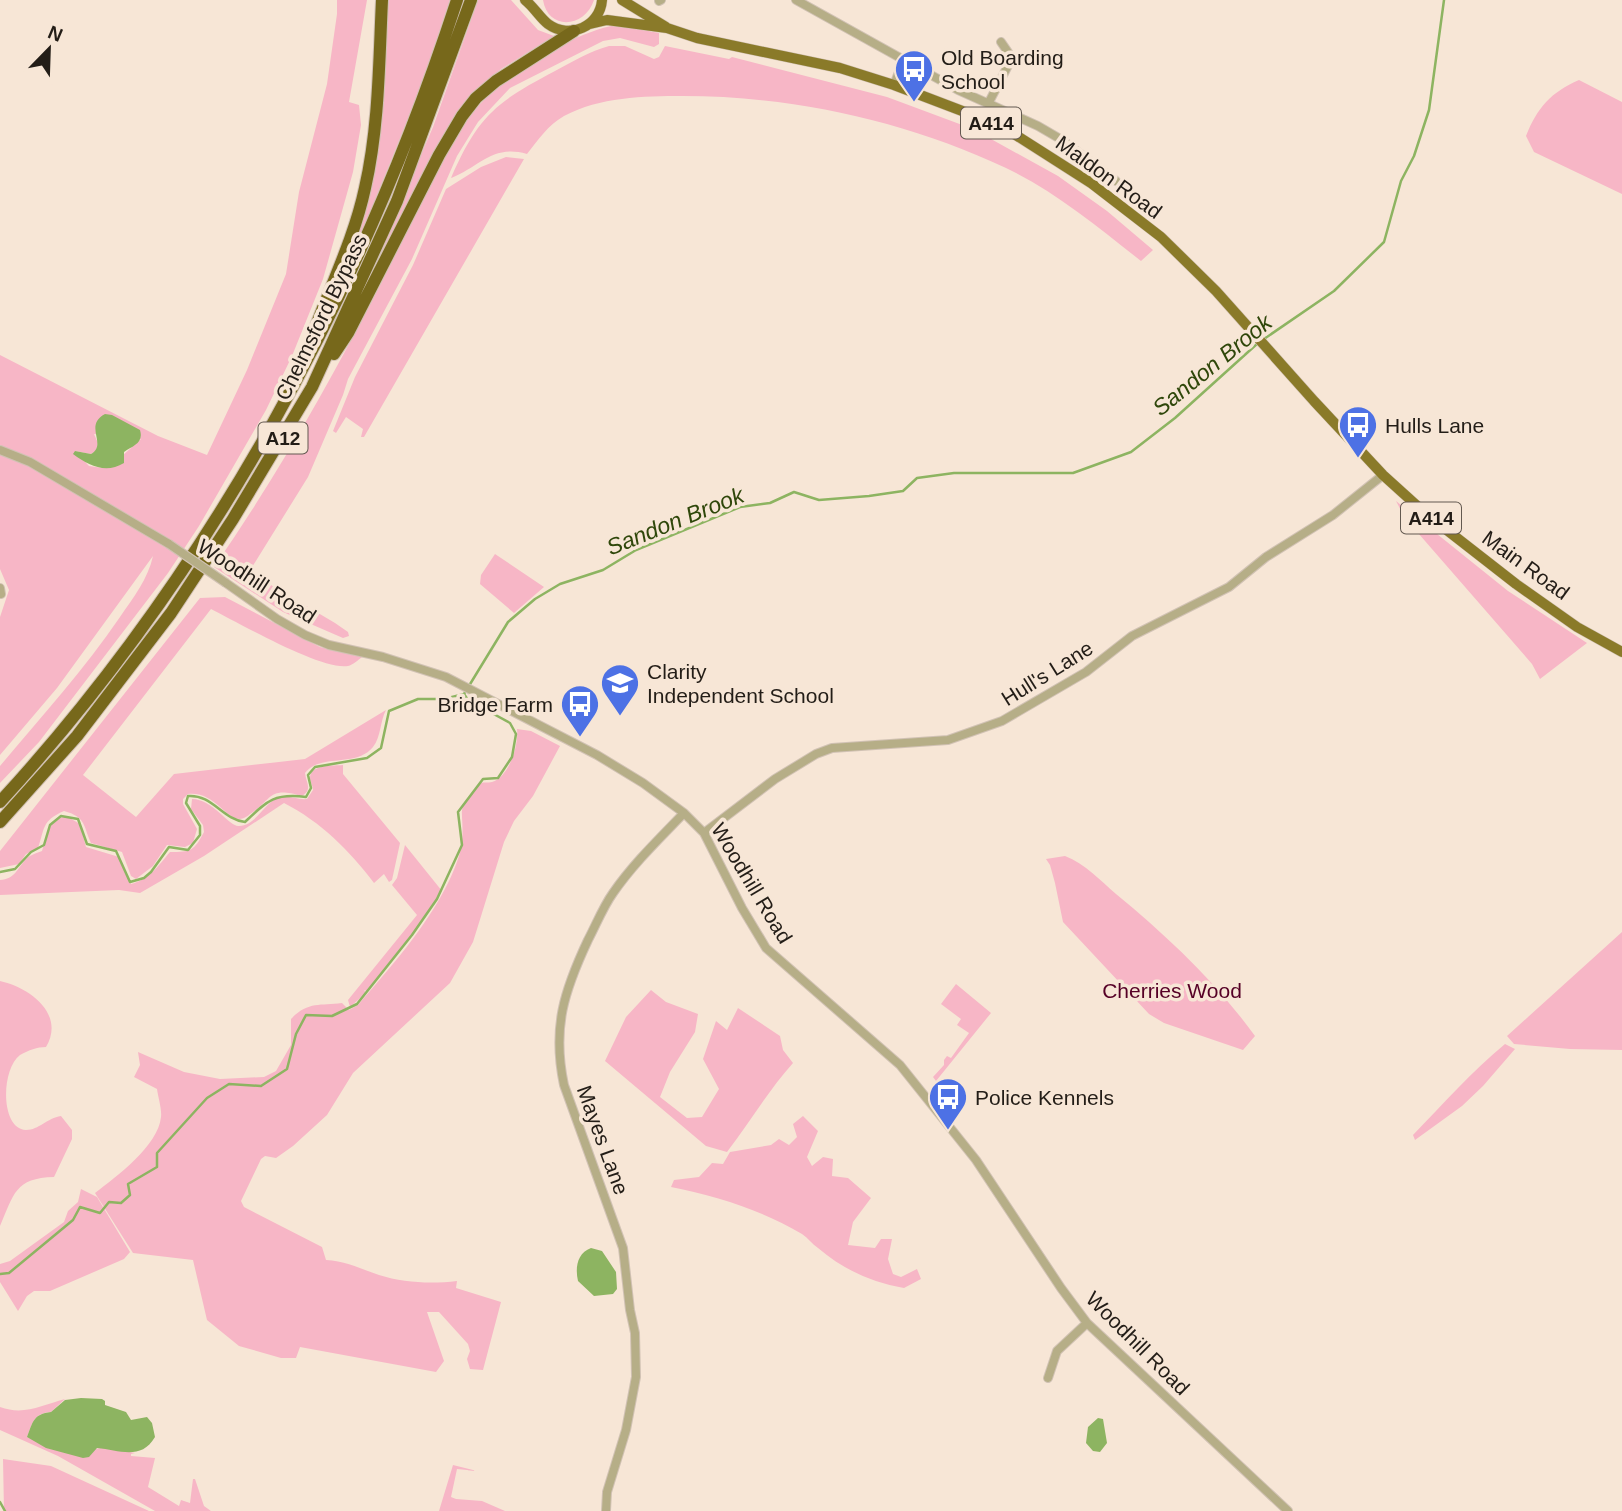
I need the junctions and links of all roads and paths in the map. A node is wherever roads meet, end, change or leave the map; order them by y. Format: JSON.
{"nodes":[{"id":1,"x":382,"y":0,"type":"edge"},
{"id":2,"x":457,"y":0,"type":"edge"},
{"id":3,"x":471,"y":0,"type":"edge"},
{"id":4,"x":526,"y":0,"type":"edge"},
{"id":5,"x":603,"y":0,"type":"edge"},
{"id":6,"x":622,"y":0,"type":"edge"},
{"id":7,"x":796,"y":0,"type":"edge"},
{"id":8,"x":536,"y":5,"type":"edge"},
{"id":9,"x":590,"y":24,"type":"junction"},
{"id":10,"x":667,"y":28,"type":"junction"},
{"id":11,"x":574,"y":31,"type":"junction"},
{"id":12,"x":1001,"y":42,"type":"dead end"},
{"id":13,"x":904,"y":59,"type":"junction"},
{"id":14,"x":894,"y":85,"type":"junction"},
{"id":15,"x":988,"y":104,"type":"junction"},
{"id":16,"x":1116,"y":181,"type":"dead end"},
{"id":17,"x":1268,"y":349,"type":"joint"},
{"id":18,"x":312,"y":387,"type":"junction"},
{"id":19,"x":291,"y":391,"type":"junction"},
{"id":20,"x":0,"y":450,"type":"edge"},
{"id":21,"x":1383,"y":475,"type":"junction"},
{"id":22,"x":1622,"y":652,"type":"edge"},
{"id":23,"x":0,"y":802,"type":"edge"},
{"id":24,"x":684,"y":813,"type":"junction"},
{"id":25,"x":0,"y":822,"type":"edge"},
{"id":26,"x":705,"y":833,"type":"junction"},
{"id":27,"x":1087,"y":1323,"type":"junction"},
{"id":28,"x":1048,"y":1378,"type":"dead end"},
{"id":29,"x":606,"y":1511,"type":"edge"},
{"id":30,"x":1288,"y":1511,"type":"edge"}],
"edges":[{"from":1,"to":19,"type":"highway","number":"A12"},
{"from":2,"to":19,"type":"highway","name":"Chelmsford Bypass","number":"A12"},
{"from":3,"to":18,"type":"highway","name":"Chelmsford Bypass","number":"A12"},
{"from":4,"to":8,"type":"main road"},
{"from":5,"to":9,"type":"main road"},
{"from":6,"to":10,"type":"main road","name":"Maldon Road","number":"A414"},
{"from":7,"to":13,"type":"street","name":"Maldon Road"},
{"from":8,"to":11,"type":"main road"},
{"from":9,"to":10,"type":"main road","name":"Maldon Road","number":"A414"},
{"from":9,"to":11,"type":"main road"},
{"from":10,"to":14,"type":"main road","name":"Maldon Road","number":"A414"},
{"from":11,"to":18,"type":"highway","number":"A12"},
{"from":12,"to":15,"type":"street"},
{"from":13,"to":14,"type":"street"},
{"from":13,"to":15,"type":"street","name":"Maldon Road"},
{"from":14,"to":17,"type":"main road","name":"Maldon Road","number":"A414"},
{"from":15,"to":16,"type":"street","name":"Maldon Road"},
{"from":17,"to":21,"type":"main road","name":"Main Road","number":"A414"},
{"from":18,"to":25,"type":"highway","name":"Chelmsford Bypass","number":"A12"},
{"from":19,"to":23,"type":"highway","name":"Chelmsford Bypass","number":"A12"},
{"from":20,"to":24,"type":"street","name":"Woodhill Road","bridge":true},
{"from":21,"to":22,"type":"main road","name":"Main Road","number":"A414"},
{"from":21,"to":26,"type":"street","name":"Hull's Lane"},
{"from":24,"to":26,"type":"street","name":"Woodhill Road"},
{"from":24,"to":29,"type":"street","name":"Mayes Lane"},
{"from":26,"to":27,"type":"street","name":"Woodhill Road"},
{"from":27,"to":28,"type":"street"},
{"from":27,"to":30,"type":"street","name":"Woodhill Road"}]}
